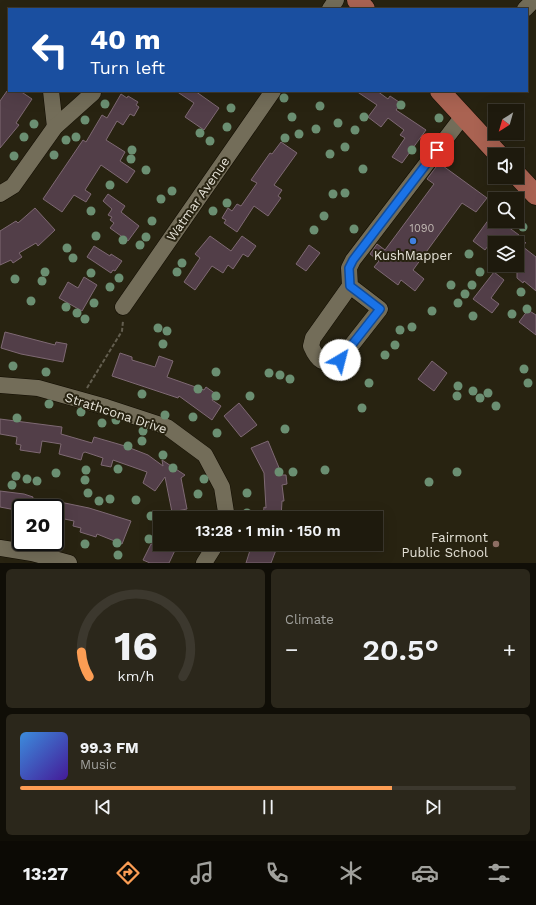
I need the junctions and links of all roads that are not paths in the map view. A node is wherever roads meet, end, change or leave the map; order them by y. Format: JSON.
{"nodes":[{"id":1,"x":357,"y":0,"type":"edge"},
{"id":2,"x":534,"y":0,"type":"edge"},
{"id":3,"x":364,"y":8,"type":"edge"},
{"id":4,"x":526,"y":8,"type":"edge"},
{"id":5,"x":52,"y":92,"type":"edge"},
{"id":6,"x":93,"y":92,"type":"edge"},
{"id":7,"x":272,"y":92,"type":"edge"},
{"id":8,"x":441,"y":92,"type":"edge"},
{"id":9,"x":463,"y":116,"type":"junction"},
{"id":10,"x":55,"y":127,"type":"junction"},
{"id":11,"x":493,"y":148,"type":"edge"},
{"id":12,"x":524,"y":182,"type":"edge"},
{"id":13,"x":0,"y":194,"type":"edge"},
{"id":14,"x":536,"y":195,"type":"edge"},
{"id":15,"x":350,"y":286,"type":"junction"},
{"id":16,"x":123,"y":308,"type":"road end"},
{"id":17,"x":0,"y":384,"type":"edge"},
{"id":18,"x":226,"y":511,"type":"edge"},
{"id":19,"x":0,"y":548,"type":"edge"},
{"id":20,"x":212,"y":551,"type":"edge"},
{"id":21,"x":31,"y":558,"type":"edge"},
{"id":22,"x":69,"y":563,"type":"edge"},
{"id":23,"x":204,"y":563,"type":"edge"}],
"edges":[{"from":1,"to":3,"type":"main road"},
{"from":2,"to":4,"type":"street"},
{"from":5,"to":10,"type":"street"},
{"from":6,"to":10,"type":"street"},
{"from":7,"to":16,"type":"street","name":"Watmar Avenue"},
{"from":8,"to":9,"type":"main road"},
{"from":9,"to":11,"type":"main road"},
{"from":9,"to":15,"type":"street"},
{"from":10,"to":13,"type":"street"},
{"from":12,"to":14,"type":"main road"},
{"from":15,"to":15,"type":"street"},
{"from":17,"to":18,"type":"street","name":"Strathcona Drive"},
{"from":19,"to":21,"type":"street"},
{"from":20,"to":23,"type":"street"},
{"from":21,"to":22,"type":"street"}]}
